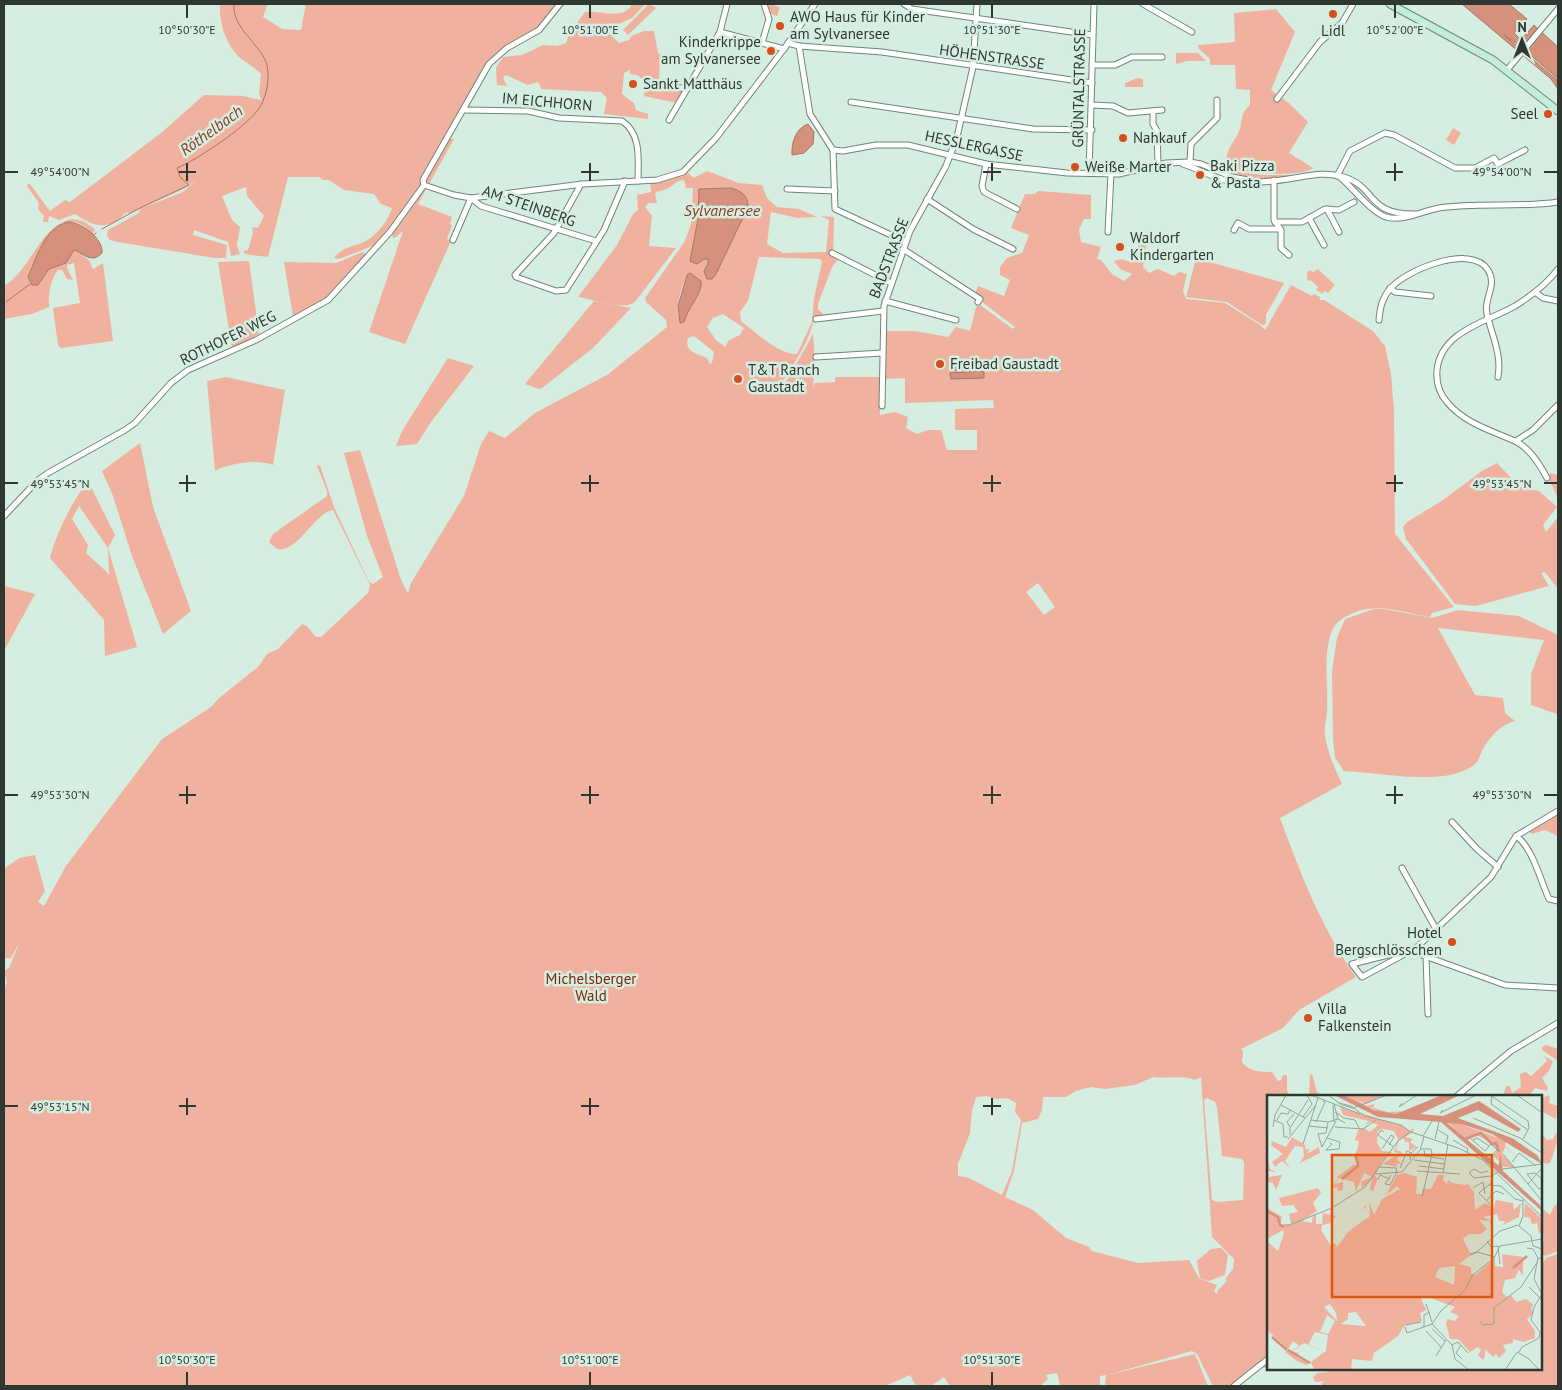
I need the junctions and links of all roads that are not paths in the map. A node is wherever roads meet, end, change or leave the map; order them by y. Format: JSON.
{"nodes":[{"id":1,"x":560,"y":4,"type":"edge"},
{"id":2,"x":727,"y":4,"type":"edge"},
{"id":3,"x":764,"y":4,"type":"edge"},
{"id":4,"x":815,"y":4,"type":"edge"},
{"id":5,"x":904,"y":4,"type":"edge"},
{"id":6,"x":977,"y":4,"type":"edge"},
{"id":7,"x":1094,"y":4,"type":"edge"},
{"id":8,"x":1143,"y":4,"type":"edge"},
{"id":9,"x":1159,"y":4,"type":"edge"},
{"id":10,"x":1353,"y":4,"type":"edge"},
{"id":11,"x":1390,"y":4,"type":"edge"},
{"id":12,"x":1558,"y":9,"type":"edge"},
{"id":13,"x":1154,"y":10,"type":"junction"},
{"id":14,"x":976,"y":19,"type":"junction"},
{"id":15,"x":720,"y":32,"type":"junction"},
{"id":16,"x":1192,"y":32,"type":"dead end"},
{"id":17,"x":1092,"y":35,"type":"junction"},
{"id":18,"x":762,"y":43,"type":"junction"},
{"id":19,"x":788,"y":43,"type":"junction"},
{"id":20,"x":799,"y":46,"type":"junction"},
{"id":21,"x":784,"y":49,"type":"junction"},
{"id":22,"x":1162,"y":56,"type":"dead end"},
{"id":23,"x":1092,"y":64,"type":"junction"},
{"id":24,"x":973,"y":67,"type":"junction"},
{"id":25,"x":1507,"y":70,"type":"junction"},
{"id":26,"x":651,"y":83,"type":"dead end"},
{"id":27,"x":1092,"y":83,"type":"junction"},
{"id":28,"x":687,"y":89,"type":"junction"},
{"id":29,"x":1277,"y":99,"type":"dead end"},
{"id":30,"x":1217,"y":100,"type":"dead end"},
{"id":31,"x":851,"y":102,"type":"dead end"},
{"id":32,"x":1092,"y":105,"type":"junction"},
{"id":33,"x":465,"y":110,"type":"junction"},
{"id":34,"x":1162,"y":110,"type":"dead end"},
{"id":35,"x":1558,"y":111,"type":"edge"},
{"id":36,"x":1153,"y":112,"type":"junction"},
{"id":37,"x":963,"y":117,"type":"junction"},
{"id":38,"x":669,"y":120,"type":"dead end"},
{"id":39,"x":1092,"y":130,"type":"junction"},
{"id":40,"x":833,"y":150,"type":"junction"},
{"id":41,"x":1525,"y":150,"type":"dead end"},
{"id":42,"x":950,"y":156,"type":"junction"},
{"id":43,"x":1178,"y":162,"type":"junction"},
{"id":44,"x":1190,"y":162,"type":"junction"},
{"id":45,"x":986,"y":164,"type":"junction"},
{"id":46,"x":1158,"y":165,"type":"junction"},
{"id":47,"x":1089,"y":173,"type":"junction"},
{"id":48,"x":1111,"y":174,"type":"junction"},
{"id":49,"x":1337,"y":176,"type":"junction"},
{"id":50,"x":1248,"y":180,"type":"junction"},
{"id":51,"x":1274,"y":180,"type":"junction"},
{"id":52,"x":625,"y":181,"type":"junction"},
{"id":53,"x":638,"y":181,"type":"junction"},
{"id":54,"x":424,"y":184,"type":"junction"},
{"id":55,"x":581,"y":184,"type":"junction"},
{"id":56,"x":787,"y":189,"type":"dead end"},
{"id":57,"x":835,"y":191,"type":"junction"},
{"id":58,"x":471,"y":198,"type":"junction"},
{"id":59,"x":927,"y":199,"type":"junction"},
{"id":60,"x":1354,"y":202,"type":"dead end"},
{"id":61,"x":1558,"y":202,"type":"edge"},
{"id":62,"x":1017,"y":209,"type":"dead end"},
{"id":63,"x":1327,"y":209,"type":"junction"},
{"id":64,"x":1309,"y":218,"type":"junction"},
{"id":65,"x":1275,"y":222,"type":"junction"},
{"id":66,"x":1280,"y":229,"type":"junction"},
{"id":67,"x":556,"y":230,"type":"junction"},
{"id":68,"x":1234,"y":230,"type":"dead end"},
{"id":69,"x":1108,"y":232,"type":"dead end"},
{"id":70,"x":1339,"y":232,"type":"dead end"},
{"id":71,"x":453,"y":240,"type":"dead end"},
{"id":72,"x":596,"y":242,"type":"junction"},
{"id":73,"x":906,"y":242,"type":"junction"},
{"id":74,"x":1324,"y":245,"type":"dead end"},
{"id":75,"x":903,"y":249,"type":"junction"},
{"id":76,"x":1012,"y":249,"type":"dead end"},
{"id":77,"x":832,"y":253,"type":"dead end"},
{"id":78,"x":1290,"y":255,"type":"dead end"},
{"id":79,"x":1558,"y":269,"type":"edge"},
{"id":80,"x":891,"y":284,"type":"junction"},
{"id":81,"x":1390,"y":288,"type":"junction"},
{"id":82,"x":1536,"y":292,"type":"junction"},
{"id":83,"x":1431,"y":296,"type":"dead end"},
{"id":84,"x":886,"y":301,"type":"junction"},
{"id":85,"x":1558,"y":301,"type":"edge"},
{"id":86,"x":978,"y":302,"type":"dead end"},
{"id":87,"x":883,"y":311,"type":"junction"},
{"id":88,"x":1489,"y":318,"type":"junction"},
{"id":89,"x":816,"y":319,"type":"dead end"},
{"id":90,"x":956,"y":320,"type":"dead end"},
{"id":91,"x":1379,"y":320,"type":"dead end"},
{"id":92,"x":882,"y":353,"type":"junction"},
{"id":93,"x":816,"y":357,"type":"dead end"},
{"id":94,"x":1498,"y":377,"type":"dead end"},
{"id":95,"x":1558,"y":405,"type":"edge"},
{"id":96,"x":882,"y":406,"type":"dead end"},
{"id":97,"x":1516,"y":441,"type":"junction"},
{"id":98,"x":1547,"y":478,"type":"dead end"},
{"id":99,"x":4,"y":516,"type":"edge"},
{"id":100,"x":1558,"y":811,"type":"edge"},
{"id":101,"x":1452,"y":822,"type":"dead end"},
{"id":102,"x":1516,"y":836,"type":"junction"},
{"id":103,"x":1498,"y":866,"type":"junction"},
{"id":104,"x":1402,"y":868,"type":"dead end"},
{"id":105,"x":1558,"y":901,"type":"edge"},
{"id":106,"x":1436,"y":929,"type":"junction"},
{"id":107,"x":1416,"y":948,"type":"junction"},
{"id":108,"x":1426,"y":956,"type":"junction"},
{"id":109,"x":1558,"y":988,"type":"edge"},
{"id":110,"x":1428,"y":1014,"type":"dead end"},
{"id":111,"x":1558,"y":1023,"type":"edge"},
{"id":112,"x":1458,"y":1095,"type":"edge"},
{"id":113,"x":1267,"y":1360,"type":"edge"},
{"id":114,"x":1234,"y":1386,"type":"edge"}],
"edges":[{"from":1,"to":33,"type":"street","name":"ROTHOFER WEG"},
{"from":2,"to":15,"type":"street"},
{"from":3,"to":18,"type":"street"},
{"from":4,"to":19,"type":"street"},
{"from":5,"to":14,"type":"street"},
{"from":6,"to":14,"type":"street","name":"BADSTRASSE"},
{"from":7,"to":17,"type":"street","name":"GRÜNTALSTRASSE"},
{"from":8,"to":13,"type":"street"},
{"from":9,"to":13,"type":"street"},
{"from":10,"to":29,"type":"street"},
{"from":11,"to":25,"type":"street"},
{"from":12,"to":25,"type":"street"},
{"from":13,"to":16,"type":"street"},
{"from":14,"to":17,"type":"street"},
{"from":14,"to":24,"type":"street","name":"BADSTRASSE"},
{"from":15,"to":18,"type":"street"},
{"from":15,"to":28,"type":"street"},
{"from":17,"to":23,"type":"street","name":"GRÜNTALSTRASSE"},
{"from":18,"to":21,"type":"street"},
{"from":19,"to":20,"type":"street","name":"HÖHENSTRASSE"},
{"from":19,"to":21,"type":"street"},
{"from":20,"to":24,"type":"street","name":"HÖHENSTRASSE"},
{"from":20,"to":40,"type":"street"},
{"from":21,"to":53,"type":"street"},
{"from":22,"to":23,"type":"street"},
{"from":23,"to":27,"type":"street","name":"GRÜNTALSTRASSE"},
{"from":24,"to":27,"type":"street","name":"HÖHENSTRASSE"},
{"from":24,"to":37,"type":"street","name":"BADSTRASSE"},
{"from":25,"to":35,"type":"street"},
{"from":26,"to":28,"type":"street"},
{"from":27,"to":32,"type":"street","name":"GRÜNTALSTRASSE"},
{"from":28,"to":38,"type":"street"},
{"from":30,"to":44,"type":"street"},
{"from":31,"to":37,"type":"street"},
{"from":32,"to":36,"type":"street"},
{"from":32,"to":39,"type":"street","name":"GRÜNTALSTRASSE"},
{"from":33,"to":53,"type":"street","name":"IM EICHHORN"},
{"from":33,"to":54,"type":"street","name":"ROTHOFER WEG"},
{"from":34,"to":36,"type":"street"},
{"from":36,"to":46,"type":"street"},
{"from":37,"to":39,"type":"street"},
{"from":37,"to":42,"type":"street","name":"BADSTRASSE"},
{"from":39,"to":47,"type":"street","name":"GRÜNTALSTRASSE"},
{"from":40,"to":42,"type":"street","name":"HESSLERGASSE"},
{"from":40,"to":57,"type":"street"},
{"from":41,"to":49,"type":"street"},
{"from":42,"to":45,"type":"street","name":"HESSLERGASSE"},
{"from":42,"to":59,"type":"street","name":"BADSTRASSE"},
{"from":43,"to":44,"type":"street","name":"HESSLERGASSE"},
{"from":43,"to":46,"type":"street","name":"HESSLERGASSE"},
{"from":43,"to":50,"type":"street"},
{"from":44,"to":50,"type":"street","name":"HESSLERGASSE"},
{"from":45,"to":47,"type":"street","name":"HESSLERGASSE"},
{"from":45,"to":62,"type":"street"},
{"from":46,"to":48,"type":"street","name":"HESSLERGASSE"},
{"from":47,"to":48,"type":"street","name":"HESSLERGASSE"},
{"from":48,"to":69,"type":"street"},
{"from":49,"to":51,"type":"street"},
{"from":49,"to":61,"type":"street"},
{"from":50,"to":51,"type":"street"},
{"from":51,"to":65,"type":"street"},
{"from":52,"to":53,"type":"street"},
{"from":52,"to":55,"type":"street"},
{"from":52,"to":72,"type":"street"},
{"from":54,"to":58,"type":"street"},
{"from":54,"to":99,"type":"street","name":"ROTHOFER WEG"},
{"from":55,"to":58,"type":"street"},
{"from":55,"to":67,"type":"street"},
{"from":56,"to":57,"type":"street"},
{"from":57,"to":73,"type":"street"},
{"from":58,"to":67,"type":"street","name":"AM STEINBERG"},
{"from":58,"to":71,"type":"street","name":"AM STEINBERG"},
{"from":59,"to":73,"type":"street","name":"BADSTRASSE"},
{"from":59,"to":76,"type":"street"},
{"from":60,"to":63,"type":"street"},
{"from":63,"to":64,"type":"street"},
{"from":63,"to":70,"type":"street"},
{"from":64,"to":65,"type":"street"},
{"from":64,"to":74,"type":"street"},
{"from":65,"to":66,"type":"street"},
{"from":66,"to":68,"type":"street"},
{"from":66,"to":78,"type":"street"},
{"from":67,"to":72,"type":"street","name":"AM STEINBERG"},
{"from":67,"to":72,"type":"street"},
{"from":73,"to":75,"type":"street","name":"BADSTRASSE"},
{"from":75,"to":80,"type":"street","name":"BADSTRASSE"},
{"from":75,"to":86,"type":"street"},
{"from":77,"to":80,"type":"street"},
{"from":79,"to":82,"type":"street"},
{"from":80,"to":84,"type":"street","name":"BADSTRASSE"},
{"from":81,"to":83,"type":"street"},
{"from":81,"to":88,"type":"street"},
{"from":81,"to":91,"type":"street"},
{"from":82,"to":85,"type":"street"},
{"from":82,"to":88,"type":"street"},
{"from":84,"to":87,"type":"street","name":"BADSTRASSE"},
{"from":84,"to":90,"type":"street"},
{"from":87,"to":89,"type":"street"},
{"from":87,"to":92,"type":"street","name":"BADSTRASSE"},
{"from":88,"to":94,"type":"street"},
{"from":88,"to":97,"type":"street"},
{"from":92,"to":93,"type":"street"},
{"from":92,"to":96,"type":"street","name":"BADSTRASSE"},
{"from":95,"to":97,"type":"street"},
{"from":97,"to":98,"type":"street"},
{"from":100,"to":102,"type":"street"},
{"from":101,"to":103,"type":"street"},
{"from":102,"to":103,"type":"street"},
{"from":102,"to":105,"type":"street"},
{"from":103,"to":106,"type":"street"},
{"from":104,"to":106,"type":"street"},
{"from":106,"to":107,"type":"street"},
{"from":107,"to":107,"type":"street"},
{"from":107,"to":108,"type":"street"},
{"from":108,"to":109,"type":"street"},
{"from":108,"to":110,"type":"street"},
{"from":111,"to":112,"type":"street"},
{"from":113,"to":114,"type":"street"}]}
